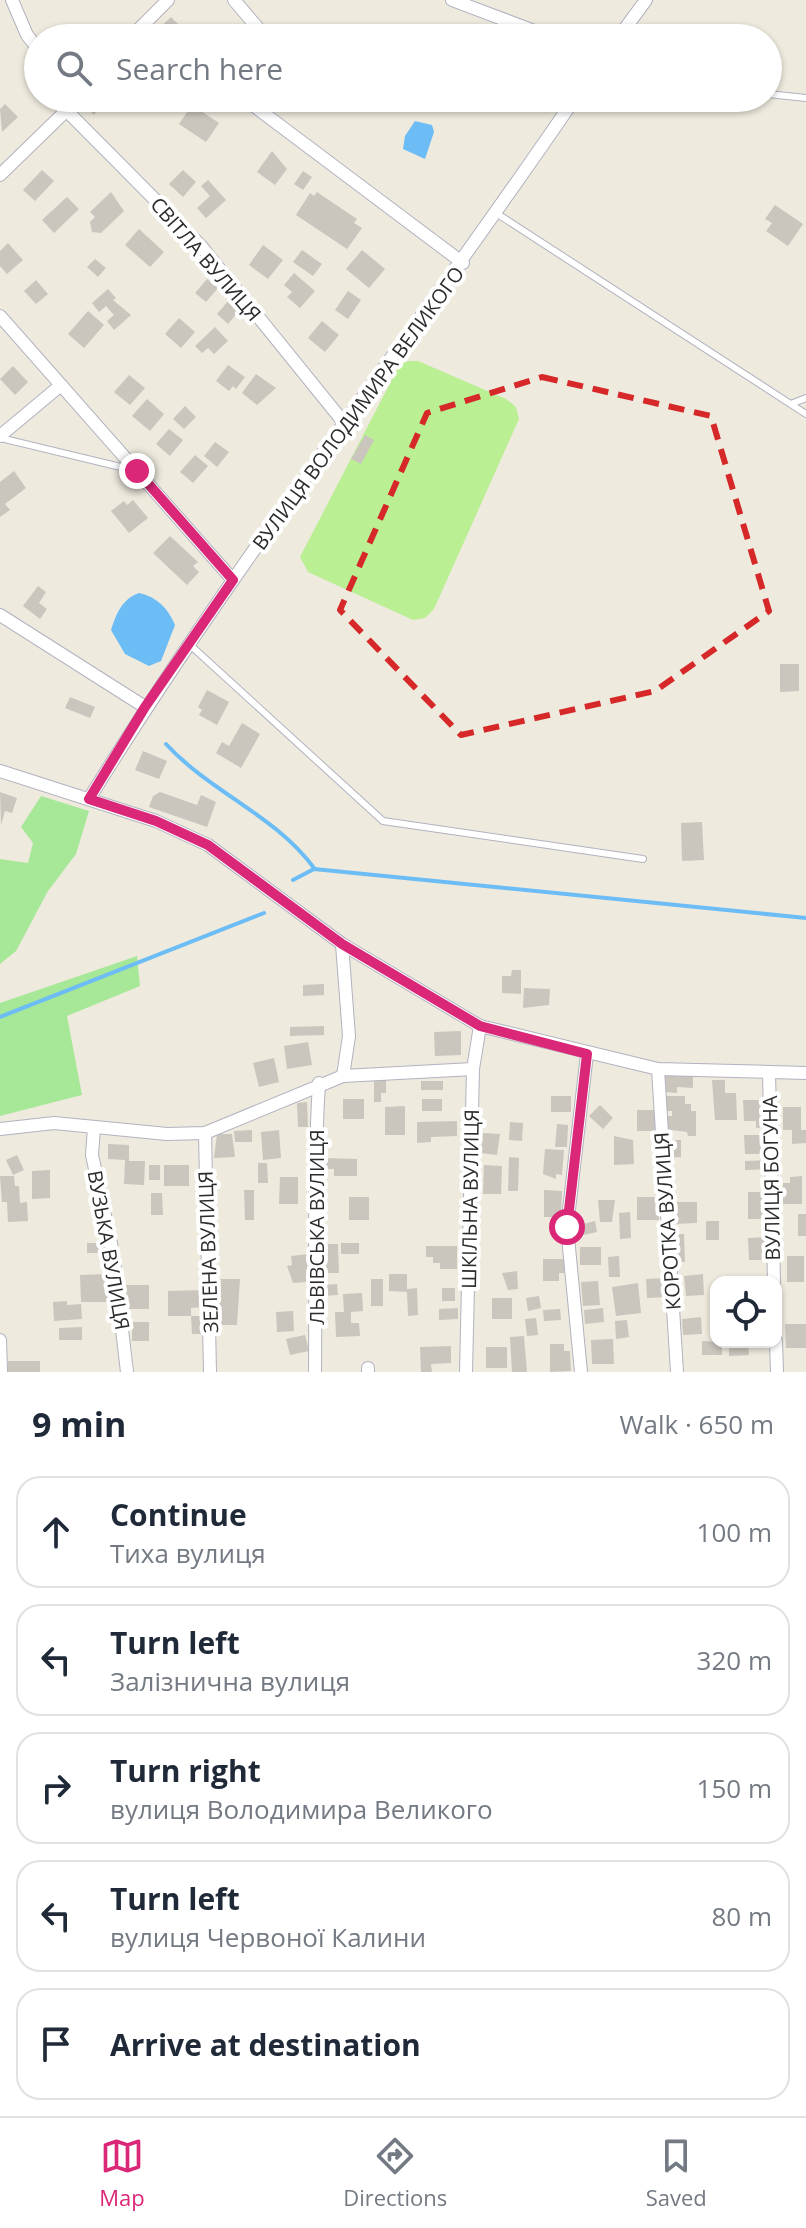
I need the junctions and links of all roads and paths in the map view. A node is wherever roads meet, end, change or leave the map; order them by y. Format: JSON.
{"nodes":[{"id":1,"x":12,"y":0,"type":"edge"},
{"id":2,"x":168,"y":0,"type":"edge"},
{"id":3,"x":234,"y":0,"type":"edge"},
{"id":4,"x":452,"y":0,"type":"edge"},
{"id":5,"x":646,"y":0,"type":"edge"},
{"id":6,"x":144,"y":24,"type":"edge"},
{"id":7,"x":254,"y":24,"type":"edge"},
{"id":8,"x":516,"y":24,"type":"edge"},
{"id":9,"x":628,"y":24,"type":"edge"},
{"id":10,"x":24,"y":28,"type":"edge"},
{"id":11,"x":782,"y":95,"type":"edge"},
{"id":12,"x":806,"y":98,"type":"edge"},
{"id":13,"x":61,"y":112,"type":"edge"},
{"id":14,"x":75,"y":112,"type":"edge"},
{"id":15,"x":262,"y":112,"type":"edge"},
{"id":16,"x":565,"y":112,"type":"edge"},
{"id":17,"x":0,"y":175,"type":"edge"},
{"id":18,"x":496,"y":213,"type":"junction"},
{"id":19,"x":463,"y":263,"type":"junction"},
{"id":20,"x":0,"y":316,"type":"edge"},
{"id":21,"x":61,"y":385,"type":"junction"},
{"id":22,"x":806,"y":398,"type":"edge"},
{"id":23,"x":791,"y":404,"type":"junction"},
{"id":24,"x":806,"y":414,"type":"edge"},
{"id":25,"x":345,"y":424,"type":"junction"},
{"id":26,"x":0,"y":437,"type":"edge"},
{"id":27,"x":137,"y":471,"type":"junction"},
{"id":28,"x":233,"y":580,"type":"junction"},
{"id":29,"x":0,"y":615,"type":"edge"},
{"id":30,"x":189,"y":644,"type":"junction"},
{"id":31,"x":145,"y":707,"type":"junction"},
{"id":32,"x":0,"y":771,"type":"edge"},
{"id":33,"x":89,"y":799,"type":"junction"},
{"id":34,"x":643,"y":859,"type":"dead end"},
{"id":35,"x":342,"y":944,"type":"junction"},
{"id":36,"x":480,"y":1026,"type":"junction"},
{"id":37,"x":587,"y":1054,"type":"junction"},
{"id":38,"x":473,"y":1069,"type":"junction"},
{"id":39,"x":658,"y":1069,"type":"junction"},
{"id":40,"x":769,"y":1073,"type":"junction"},
{"id":41,"x":806,"y":1073,"type":"edge"},
{"id":42,"x":343,"y":1076,"type":"junction"},
{"id":43,"x":319,"y":1083,"type":"junction"},
{"id":44,"x":94,"y":1128,"type":"junction"},
{"id":45,"x":0,"y":1129,"type":"edge"},
{"id":46,"x":205,"y":1133,"type":"junction"},
{"id":47,"x":774,"y":1276,"type":"edge"},
{"id":48,"x":0,"y":1340,"type":"edge"},
{"id":49,"x":776,"y":1348,"type":"edge"},
{"id":50,"x":1,"y":1372,"type":"edge"},
{"id":51,"x":127,"y":1372,"type":"edge"},
{"id":52,"x":210,"y":1372,"type":"edge"},
{"id":53,"x":315,"y":1372,"type":"edge"},
{"id":54,"x":466,"y":1372,"type":"edge"},
{"id":55,"x":581,"y":1372,"type":"edge"},
{"id":56,"x":677,"y":1372,"type":"edge"},
{"id":57,"x":777,"y":1372,"type":"edge"}],
"edges":[{"from":1,"to":10,"type":"street"},
{"from":2,"to":6,"type":"street"},
{"from":3,"to":7,"type":"street"},
{"from":4,"to":8,"type":"street"},
{"from":5,"to":9,"type":"street"},
{"from":11,"to":12,"type":"lane"},
{"from":13,"to":17,"type":"street"},
{"from":14,"to":25,"type":"street","name":"СВІТЛА ВУЛИЦЯ"},
{"from":15,"to":19,"type":"street"},
{"from":16,"to":18,"type":"street","name":"ВУЛИЦЯ ВОЛОДИМИРА ВЕЛИКОГО"},
{"from":18,"to":19,"type":"street","name":"ВУЛИЦЯ ВОЛОДИМИРА ВЕЛИКОГО"},
{"from":18,"to":23,"type":"lane"},
{"from":19,"to":25,"type":"street","name":"ВУЛИЦЯ ВОЛОДИМИРА ВЕЛИКОГО"},
{"from":20,"to":21,"type":"street"},
{"from":21,"to":26,"type":"street"},
{"from":21,"to":27,"type":"street"},
{"from":22,"to":23,"type":"lane"},
{"from":23,"to":24,"type":"lane"},
{"from":25,"to":28,"type":"street","name":"ВУЛИЦЯ ВОЛОДИМИРА ВЕЛИКОГО"},
{"from":26,"to":27,"type":"lane"},
{"from":27,"to":28,"type":"street"},
{"from":28,"to":30,"type":"street","name":"ВУЛИЦЯ ВОЛОДИМИРА ВЕЛИКОГО"},
{"from":29,"to":31,"type":"street"},
{"from":30,"to":31,"type":"street","name":"ВУЛИЦЯ ВОЛОДИМИРА ВЕЛИКОГО"},
{"from":30,"to":34,"type":"lane"},
{"from":31,"to":33,"type":"street","name":"ВУЛИЦЯ ВОЛОДИМИРА ВЕЛИКОГО"},
{"from":32,"to":33,"type":"street"},
{"from":33,"to":35,"type":"street"},
{"from":35,"to":36,"type":"street"},
{"from":35,"to":42,"type":"street"},
{"from":36,"to":37,"type":"street"},
{"from":36,"to":38,"type":"street","name":"ШКІЛЬНА ВУЛИЦЯ"},
{"from":37,"to":39,"type":"street"},
{"from":37,"to":55,"type":"street"},
{"from":38,"to":42,"type":"street"},
{"from":38,"to":54,"type":"street","name":"ШКІЛЬНА ВУЛИЦЯ"},
{"from":39,"to":40,"type":"street"},
{"from":39,"to":56,"type":"street","name":"КОРОТКА ВУЛИЦЯ"},
{"from":40,"to":41,"type":"street"},
{"from":40,"to":47,"type":"street","name":"ВУЛИЦЯ БОГУНА"},
{"from":42,"to":43,"type":"street"},
{"from":43,"to":46,"type":"street"},
{"from":43,"to":53,"type":"street","name":"ЛЬВІВСЬКА ВУЛИЦЯ"},
{"from":44,"to":45,"type":"street"},
{"from":44,"to":46,"type":"street"},
{"from":44,"to":51,"type":"street","name":"ВУЗЬКА ВУЛИЦЯ"},
{"from":46,"to":52,"type":"street","name":"ЗЕЛЕНА ВУЛИЦЯ"},
{"from":48,"to":50,"type":"street"},
{"from":49,"to":57,"type":"street"}]}
